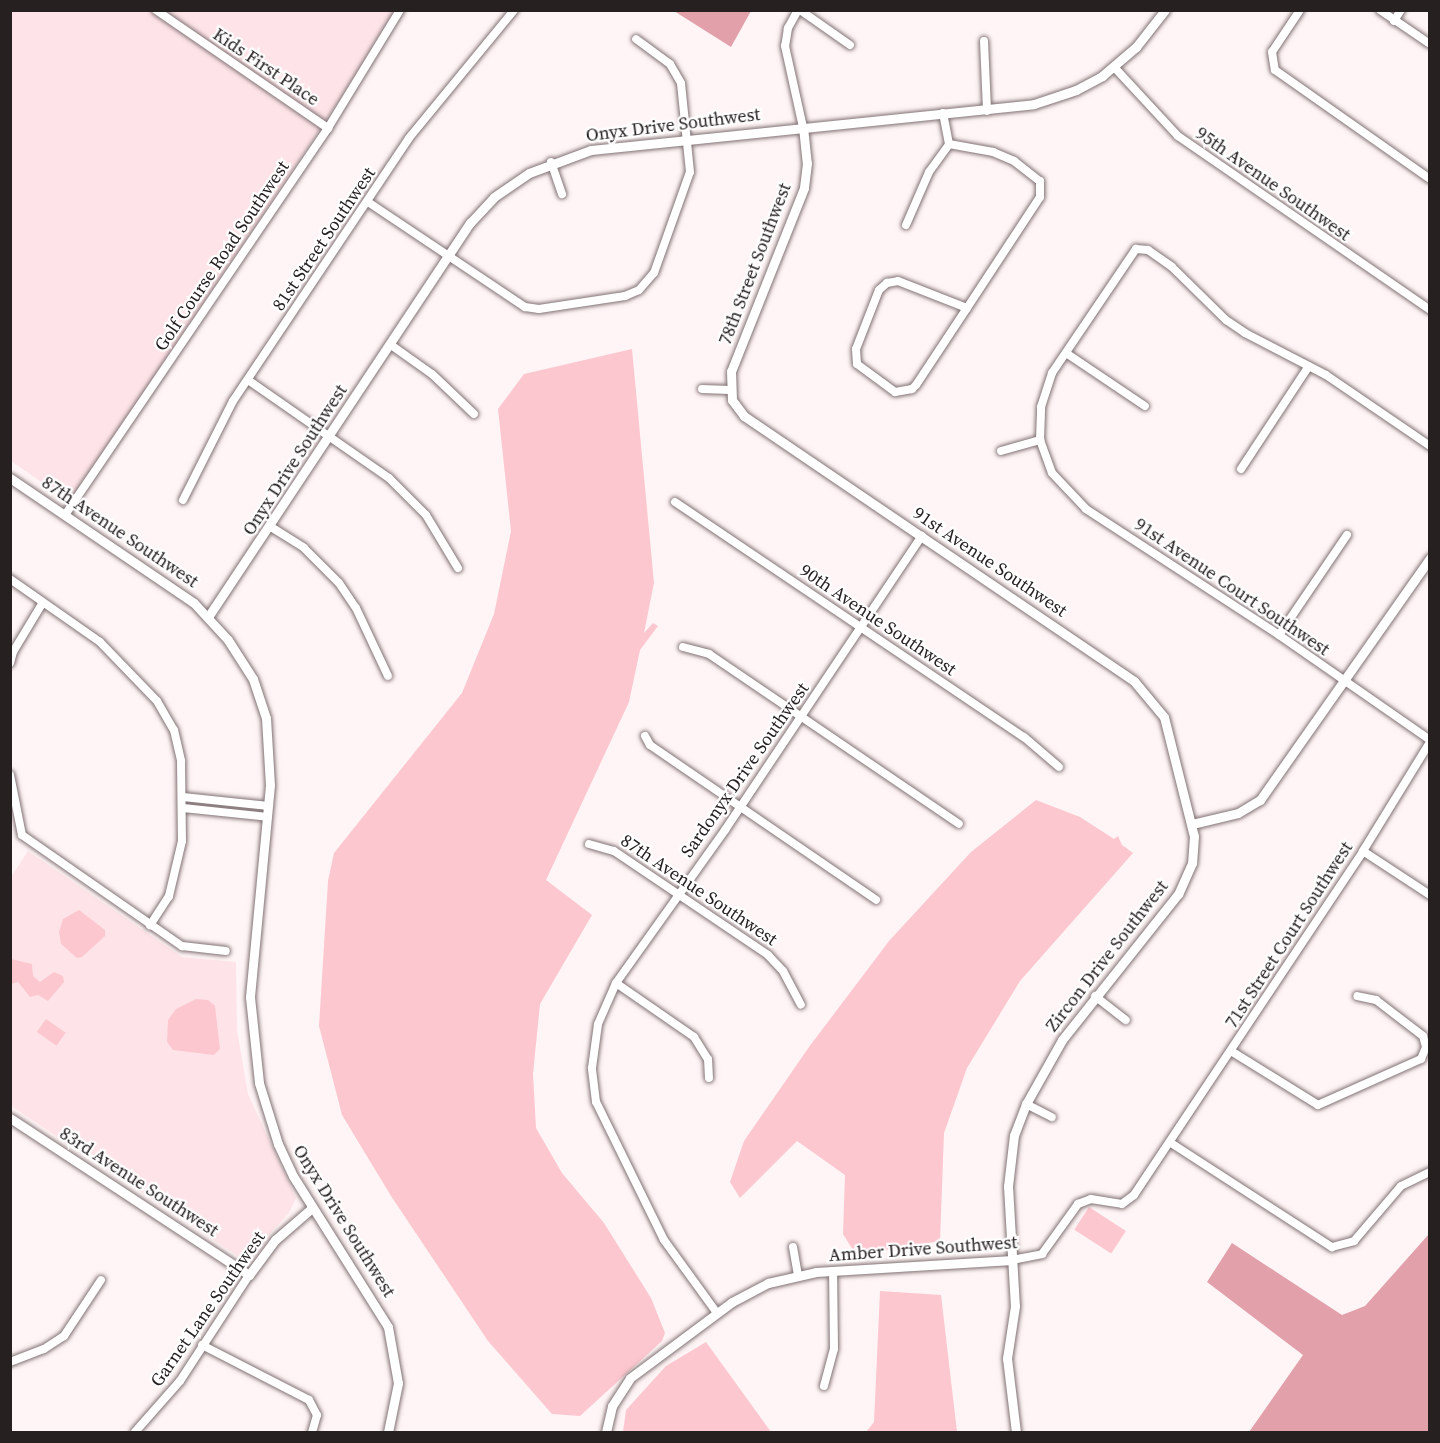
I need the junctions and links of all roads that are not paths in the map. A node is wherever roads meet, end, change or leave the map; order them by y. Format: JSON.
{"nodes":[{"id":1,"x":156,"y":10,"type":"edge"},
{"id":2,"x":400,"y":10,"type":"edge"},
{"id":3,"x":514,"y":10,"type":"edge"},
{"id":4,"x":799,"y":10,"type":"edge"},
{"id":5,"x":1165,"y":10,"type":"edge"},
{"id":6,"x":1300,"y":10,"type":"edge"},
{"id":7,"x":1380,"y":10,"type":"edge"},
{"id":8,"x":1401,"y":10,"type":"edge"},
{"id":9,"x":1394,"y":21,"type":"junction"},
{"id":10,"x":636,"y":39,"type":"dead end"},
{"id":11,"x":984,"y":41,"type":"dead end"},
{"id":12,"x":1430,"y":44,"type":"edge"},
{"id":13,"x":850,"y":45,"type":"dead end"},
{"id":14,"x":1114,"y":67,"type":"junction"},
{"id":15,"x":987,"y":111,"type":"junction"},
{"id":16,"x":943,"y":114,"type":"junction"},
{"id":17,"x":803,"y":127,"type":"junction"},
{"id":18,"x":328,"y":128,"type":"junction"},
{"id":19,"x":687,"y":140,"type":"junction"},
{"id":20,"x":949,"y":144,"type":"junction"},
{"id":21,"x":551,"y":162,"type":"junction"},
{"id":22,"x":1430,"y":179,"type":"edge"},
{"id":23,"x":562,"y":194,"type":"dead end"},
{"id":24,"x":368,"y":202,"type":"junction"},
{"id":25,"x":906,"y":225,"type":"dead end"},
{"id":26,"x":449,"y":256,"type":"junction"},
{"id":27,"x":967,"y":308,"type":"junction"},
{"id":28,"x":1430,"y":310,"type":"edge"},
{"id":29,"x":391,"y":345,"type":"junction"},
{"id":30,"x":1066,"y":352,"type":"junction"},
{"id":31,"x":1309,"y":366,"type":"junction"},
{"id":32,"x":248,"y":380,"type":"junction"},
{"id":33,"x":702,"y":389,"type":"dead end"},
{"id":34,"x":730,"y":390,"type":"junction"},
{"id":35,"x":1146,"y":406,"type":"dead end"},
{"id":36,"x":474,"y":414,"type":"dead end"},
{"id":37,"x":331,"y":436,"type":"junction"},
{"id":38,"x":1040,"y":440,"type":"junction"},
{"id":39,"x":1430,"y":446,"type":"edge"},
{"id":40,"x":1001,"y":451,"type":"dead end"},
{"id":41,"x":1241,"y":469,"type":"dead end"},
{"id":42,"x":10,"y":478,"type":"edge"},
{"id":43,"x":183,"y":500,"type":"dead end"},
{"id":44,"x":675,"y":502,"type":"dead end"},
{"id":45,"x":65,"y":515,"type":"junction"},
{"id":46,"x":271,"y":527,"type":"junction"},
{"id":47,"x":1347,"y":535,"type":"dead end"},
{"id":48,"x":922,"y":536,"type":"junction"},
{"id":49,"x":1430,"y":558,"type":"edge"},
{"id":50,"x":458,"y":568,"type":"dead end"},
{"id":51,"x":10,"y":579,"type":"edge"},
{"id":52,"x":42,"y":604,"type":"junction"},
{"id":53,"x":208,"y":617,"type":"junction"},
{"id":54,"x":861,"y":627,"type":"junction"},
{"id":55,"x":1279,"y":634,"type":"junction"},
{"id":56,"x":683,"y":647,"type":"dead end"},
{"id":57,"x":10,"y":663,"type":"edge"},
{"id":58,"x":388,"y":676,"type":"dead end"},
{"id":59,"x":1343,"y":680,"type":"junction"},
{"id":60,"x":800,"y":716,"type":"junction"},
{"id":61,"x":645,"y":736,"type":"dead end"},
{"id":62,"x":1430,"y":741,"type":"edge"},
{"id":63,"x":1059,"y":767,"type":"dead end"},
{"id":64,"x":10,"y":775,"type":"edge"},
{"id":65,"x":183,"y":797,"type":"junction"},
{"id":66,"x":269,"y":806,"type":"junction"},
{"id":67,"x":741,"y":806,"type":"junction"},
{"id":68,"x":183,"y":808,"type":"junction"},
{"id":69,"x":268,"y":817,"type":"junction"},
{"id":70,"x":959,"y":824,"type":"dead end"},
{"id":71,"x":1192,"y":824,"type":"junction"},
{"id":72,"x":589,"y":844,"type":"dead end"},
{"id":73,"x":1363,"y":851,"type":"junction"},
{"id":74,"x":677,"y":894,"type":"junction"},
{"id":75,"x":1430,"y":895,"type":"edge"},
{"id":76,"x":876,"y":900,"type":"dead end"},
{"id":77,"x":150,"y":925,"type":"junction"},
{"id":78,"x":226,"y":951,"type":"dead end"},
{"id":79,"x":616,"y":983,"type":"junction"},
{"id":80,"x":1095,"y":996,"type":"junction"},
{"id":81,"x":1357,"y":996,"type":"dead end"},
{"id":82,"x":801,"y":1005,"type":"dead end"},
{"id":83,"x":1126,"y":1020,"type":"dead end"},
{"id":84,"x":1232,"y":1051,"type":"junction"},
{"id":85,"x":709,"y":1077,"type":"dead end"},
{"id":86,"x":1026,"y":1104,"type":"junction"},
{"id":87,"x":1052,"y":1117,"type":"dead end"},
{"id":88,"x":10,"y":1118,"type":"edge"},
{"id":89,"x":1171,"y":1143,"type":"junction"},
{"id":90,"x":1430,"y":1172,"type":"edge"},
{"id":91,"x":312,"y":1208,"type":"junction"},
{"id":92,"x":793,"y":1247,"type":"dead end"},
{"id":93,"x":1012,"y":1260,"type":"junction"},
{"id":94,"x":833,"y":1271,"type":"junction"},
{"id":95,"x":249,"y":1275,"type":"junction"},
{"id":96,"x":798,"y":1275,"type":"junction"},
{"id":97,"x":101,"y":1280,"type":"dead end"},
{"id":98,"x":717,"y":1313,"type":"junction"},
{"id":99,"x":202,"y":1345,"type":"junction"},
{"id":100,"x":10,"y":1362,"type":"edge"},
{"id":101,"x":824,"y":1386,"type":"dead end"},
{"id":102,"x":139,"y":1431,"type":"edge"},
{"id":103,"x":312,"y":1432,"type":"edge"},
{"id":104,"x":388,"y":1432,"type":"edge"},
{"id":105,"x":606,"y":1432,"type":"edge"},
{"id":106,"x":1016,"y":1432,"type":"edge"}],
"edges":[{"from":1,"to":18,"type":"street","name":"Kids First Place"},
{"from":2,"to":18,"type":"street","name":"Golf Course Road Southwest"},
{"from":3,"to":24,"type":"street","name":"81st Street Southwest"},
{"from":4,"to":13,"type":"street"},
{"from":4,"to":17,"type":"street","name":"78th Street Southwest"},
{"from":5,"to":14,"type":"street","name":"Onyx Drive Southwest"},
{"from":6,"to":22,"type":"street"},
{"from":7,"to":9,"type":"street"},
{"from":8,"to":9,"type":"street"},
{"from":9,"to":12,"type":"street"},
{"from":10,"to":19,"type":"street"},
{"from":11,"to":15,"type":"street"},
{"from":14,"to":15,"type":"street","name":"Onyx Drive Southwest"},
{"from":14,"to":28,"type":"street","name":"95th Avenue Southwest"},
{"from":15,"to":16,"type":"street","name":"Onyx Drive Southwest"},
{"from":16,"to":17,"type":"street","name":"Onyx Drive Southwest"},
{"from":16,"to":20,"type":"street"},
{"from":17,"to":19,"type":"street","name":"Onyx Drive Southwest"},
{"from":17,"to":34,"type":"street","name":"78th Street Southwest"},
{"from":18,"to":45,"type":"street","name":"Golf Course Road Southwest"},
{"from":19,"to":21,"type":"street","name":"Onyx Drive Southwest"},
{"from":19,"to":26,"type":"street"},
{"from":20,"to":25,"type":"street"},
{"from":20,"to":27,"type":"street"},
{"from":21,"to":23,"type":"street"},
{"from":21,"to":26,"type":"street","name":"Onyx Drive Southwest"},
{"from":24,"to":26,"type":"street"},
{"from":24,"to":32,"type":"street","name":"81st Street Southwest"},
{"from":26,"to":29,"type":"street","name":"Onyx Drive Southwest"},
{"from":27,"to":27,"type":"street"},
{"from":29,"to":36,"type":"street"},
{"from":29,"to":37,"type":"street","name":"Onyx Drive Southwest"},
{"from":30,"to":31,"type":"street"},
{"from":30,"to":35,"type":"street"},
{"from":30,"to":38,"type":"street"},
{"from":31,"to":39,"type":"street"},
{"from":31,"to":41,"type":"street"},
{"from":32,"to":37,"type":"street"},
{"from":32,"to":43,"type":"street","name":"81st Street Southwest"},
{"from":33,"to":34,"type":"street"},
{"from":34,"to":48,"type":"street","name":"91st Avenue Southwest"},
{"from":37,"to":46,"type":"street","name":"Onyx Drive Southwest"},
{"from":37,"to":50,"type":"street"},
{"from":38,"to":40,"type":"street"},
{"from":38,"to":55,"type":"street","name":"91st Avenue Court Southwest"},
{"from":42,"to":45,"type":"street","name":"87th Avenue Southwest"},
{"from":44,"to":54,"type":"street","name":"90th Avenue Southwest"},
{"from":45,"to":53,"type":"street","name":"87th Avenue Southwest"},
{"from":46,"to":53,"type":"street","name":"Onyx Drive Southwest"},
{"from":46,"to":58,"type":"street"},
{"from":47,"to":55,"type":"street"},
{"from":48,"to":54,"type":"street","name":"Sardonyx Drive Southwest"},
{"from":48,"to":71,"type":"street","name":"91st Avenue Southwest"},
{"from":49,"to":59,"type":"street"},
{"from":51,"to":52,"type":"street"},
{"from":52,"to":57,"type":"street"},
{"from":52,"to":65,"type":"street"},
{"from":53,"to":66,"type":"street","name":"Onyx Drive Southwest"},
{"from":54,"to":60,"type":"street","name":"Sardonyx Drive Southwest"},
{"from":54,"to":63,"type":"street","name":"90th Avenue Southwest"},
{"from":55,"to":59,"type":"street","name":"91st Avenue Court Southwest"},
{"from":56,"to":60,"type":"street"},
{"from":59,"to":62,"type":"street","name":"91st Avenue Court Southwest"},
{"from":59,"to":71,"type":"street"},
{"from":60,"to":67,"type":"street","name":"Sardonyx Drive Southwest"},
{"from":60,"to":70,"type":"street"},
{"from":61,"to":67,"type":"street"},
{"from":62,"to":73,"type":"street","name":"71st Street Court Southwest"},
{"from":64,"to":77,"type":"street"},
{"from":65,"to":66,"type":"street"},
{"from":65,"to":68,"type":"street"},
{"from":66,"to":69,"type":"street","name":"Onyx Drive Southwest"},
{"from":67,"to":74,"type":"street","name":"Sardonyx Drive Southwest"},
{"from":67,"to":76,"type":"street"},
{"from":68,"to":69,"type":"street"},
{"from":68,"to":77,"type":"street"},
{"from":69,"to":91,"type":"street","name":"Onyx Drive Southwest"},
{"from":71,"to":80,"type":"street","name":"Zircon Drive Southwest"},
{"from":72,"to":74,"type":"street","name":"87th Avenue Southwest"},
{"from":73,"to":75,"type":"street"},
{"from":73,"to":84,"type":"street","name":"71st Street Court Southwest"},
{"from":74,"to":79,"type":"street","name":"Sardonyx Drive Southwest"},
{"from":74,"to":82,"type":"street","name":"87th Avenue Southwest"},
{"from":77,"to":78,"type":"street"},
{"from":79,"to":85,"type":"street"},
{"from":79,"to":98,"type":"street","name":"Sardonyx Drive Southwest"},
{"from":80,"to":83,"type":"street"},
{"from":80,"to":86,"type":"street","name":"Zircon Drive Southwest"},
{"from":81,"to":84,"type":"street"},
{"from":84,"to":89,"type":"street","name":"71st Street Court Southwest"},
{"from":86,"to":87,"type":"street"},
{"from":86,"to":93,"type":"street","name":"Zircon Drive Southwest"},
{"from":88,"to":95,"type":"street","name":"83rd Avenue Southwest"},
{"from":89,"to":90,"type":"street"},
{"from":89,"to":93,"type":"street","name":"Amber Drive Southwest"},
{"from":91,"to":95,"type":"street","name":"Garnet Lane Southwest"},
{"from":91,"to":104,"type":"street","name":"Onyx Drive Southwest"},
{"from":92,"to":96,"type":"street"},
{"from":93,"to":94,"type":"street","name":"Amber Drive Southwest"},
{"from":93,"to":106,"type":"street","name":"Zircon Drive Southwest"},
{"from":94,"to":96,"type":"street","name":"Amber Drive Southwest"},
{"from":94,"to":101,"type":"street"},
{"from":95,"to":99,"type":"street","name":"Garnet Lane Southwest"},
{"from":96,"to":98,"type":"street","name":"Amber Drive Southwest"},
{"from":97,"to":100,"type":"street"},
{"from":98,"to":105,"type":"street","name":"Amber Drive Southwest"},
{"from":99,"to":102,"type":"street","name":"Garnet Lane Southwest"},
{"from":99,"to":103,"type":"street"}]}
